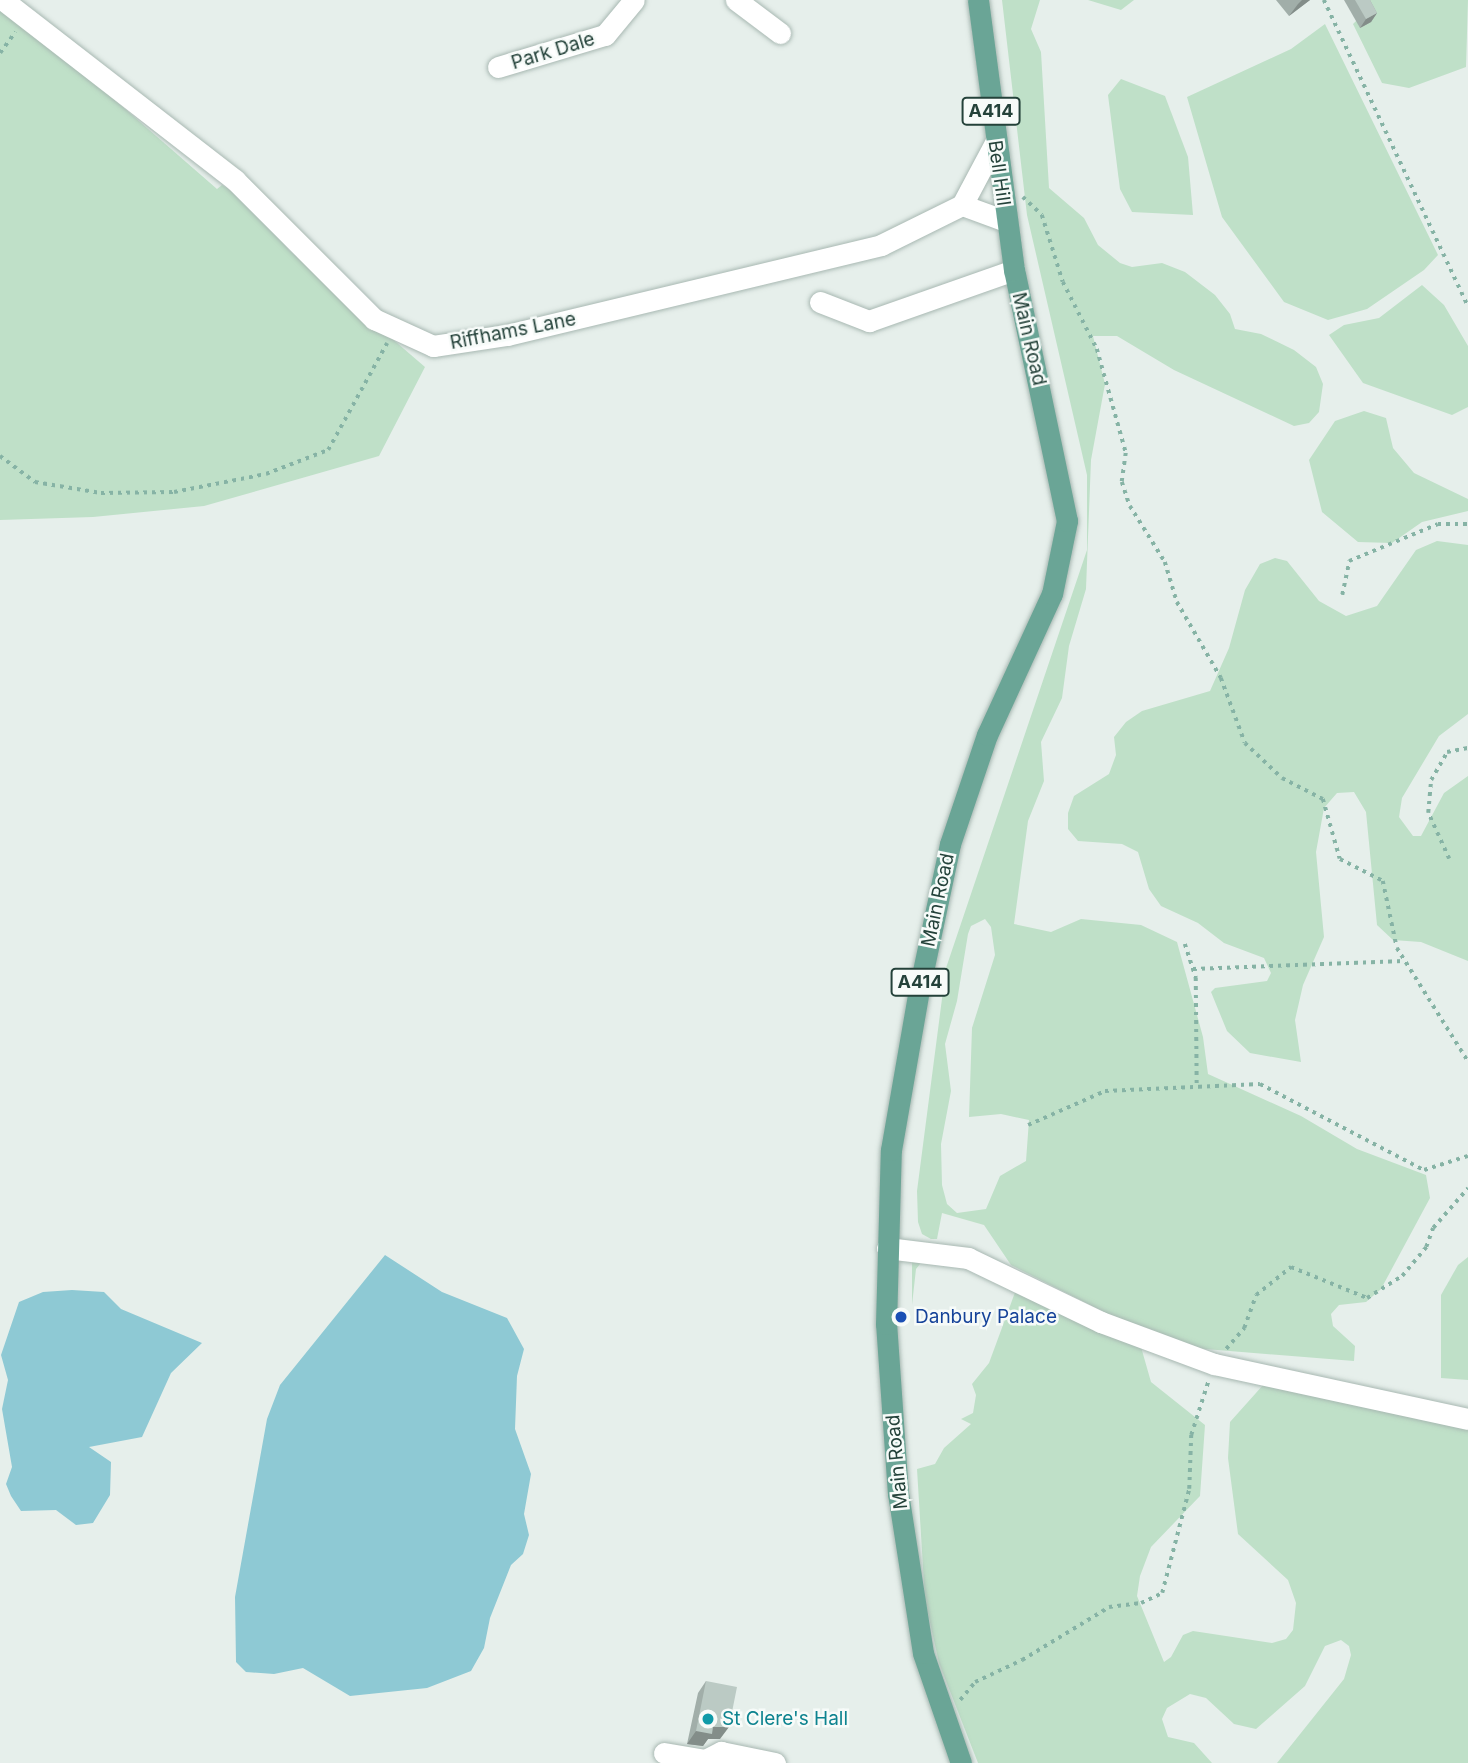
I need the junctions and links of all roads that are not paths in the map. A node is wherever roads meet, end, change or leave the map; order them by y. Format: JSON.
{"nodes":[{"id":1,"x":3,"y":0,"type":"edge"},
{"id":2,"x":634,"y":0,"type":"edge"},
{"id":3,"x":736,"y":0,"type":"edge"},
{"id":4,"x":978,"y":0,"type":"edge"},
{"id":5,"x":30,"y":9,"type":"edge"},
{"id":6,"x":780,"y":33,"type":"dead end"},
{"id":7,"x":498,"y":67,"type":"dead end"},
{"id":8,"x":995,"y":143,"type":"junction"},
{"id":9,"x":962,"y":205,"type":"junction"},
{"id":10,"x":1006,"y":221,"type":"junction"},
{"id":11,"x":1014,"y":270,"type":"junction"},
{"id":12,"x":820,"y":302,"type":"dead end"},
{"id":13,"x":887,"y":1248,"type":"junction"},
{"id":14,"x":1468,"y":1419,"type":"edge"},
{"id":15,"x":664,"y":1753,"type":"dead end"},
{"id":16,"x":775,"y":1763,"type":"edge"},
{"id":17,"x":961,"y":1763,"type":"edge"}],
"edges":[{"from":1,"to":5,"type":"street","name":"Riffhams Lane"},
{"from":2,"to":7,"type":"street","name":"Park Dale"},
{"from":3,"to":6,"type":"street"},
{"from":4,"to":8,"type":"main road","name":"Bell Hill","number":"A414"},
{"from":5,"to":9,"type":"street","name":"Riffhams Lane"},
{"from":8,"to":9,"type":"street"},
{"from":8,"to":10,"type":"main road","name":"Bell Hill","number":"A414"},
{"from":9,"to":10,"type":"street"},
{"from":10,"to":11,"type":"main road","name":"Main Road","number":"A414"},
{"from":11,"to":12,"type":"street"},
{"from":11,"to":13,"type":"main road","name":"Main Road","number":"A414"},
{"from":13,"to":14,"type":"street"},
{"from":13,"to":17,"type":"main road","name":"Main Road","number":"A414"},
{"from":15,"to":16,"type":"street"}]}
